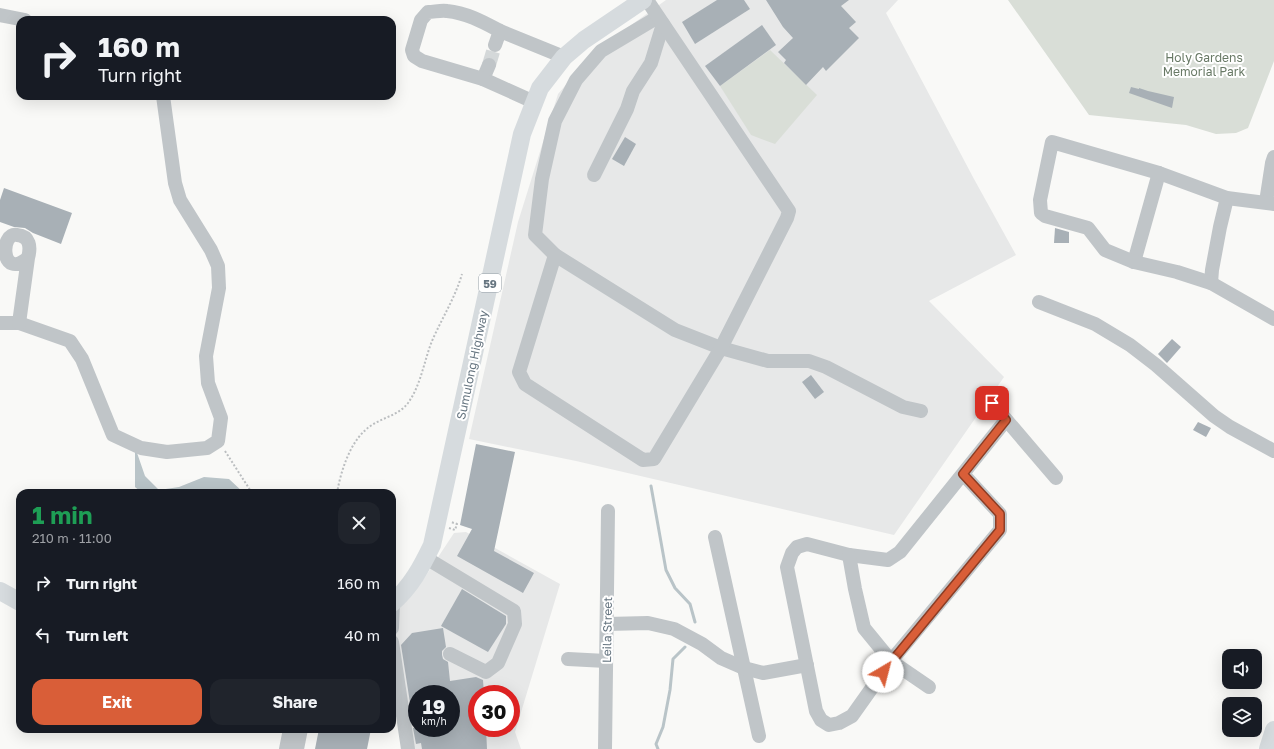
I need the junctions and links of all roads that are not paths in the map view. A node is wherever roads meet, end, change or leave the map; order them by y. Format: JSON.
{"nodes":[{"id":1,"x":643,"y":0,"type":"edge"},
{"id":2,"x":647,"y":0,"type":"edge"},
{"id":3,"x":0,"y":15,"type":"edge"},
{"id":4,"x":16,"y":18,"type":"edge"},
{"id":5,"x":661,"y":20,"type":"junction"},
{"id":6,"x":500,"y":31,"type":"junction"},
{"id":7,"x":495,"y":45,"type":"tunnel mouth"},
{"id":8,"x":564,"y":57,"type":"junction"},
{"id":9,"x":489,"y":65,"type":"tunnel mouth"},
{"id":10,"x":483,"y":79,"type":"junction"},
{"id":11,"x":164,"y":100,"type":"edge"},
{"id":12,"x":534,"y":102,"type":"junction"},
{"id":13,"x":1274,"y":157,"type":"edge"},
{"id":14,"x":1159,"y":173,"type":"junction"},
{"id":15,"x":594,"y":175,"type":"dead end"},
{"id":16,"x":1227,"y":198,"type":"junction"},
{"id":17,"x":1270,"y":203,"type":"edge"},
{"id":18,"x":555,"y":255,"type":"junction"},
{"id":19,"x":1,"y":257,"type":"edge"},
{"id":20,"x":28,"y":258,"type":"junction"},
{"id":21,"x":1134,"y":262,"type":"junction"},
{"id":22,"x":1211,"y":283,"type":"junction"},
{"id":23,"x":1039,"y":302,"type":"dead end"},
{"id":24,"x":1274,"y":319,"type":"edge"},
{"id":25,"x":0,"y":323,"type":"edge"},
{"id":26,"x":19,"y":323,"type":"junction"},
{"id":27,"x":721,"y":348,"type":"junction"},
{"id":28,"x":992,"y":403,"type":"dead end"},
{"id":29,"x":921,"y":411,"type":"dead end"},
{"id":30,"x":1006,"y":420,"type":"junction"},
{"id":31,"x":1274,"y":452,"type":"edge"},
{"id":32,"x":963,"y":474,"type":"junction"},
{"id":33,"x":1056,"y":478,"type":"dead end"},
{"id":34,"x":608,"y":511,"type":"dead end"},
{"id":35,"x":715,"y":537,"type":"dead end"},
{"id":36,"x":849,"y":555,"type":"junction"},
{"id":37,"x":426,"y":558,"type":"junction"},
{"id":38,"x":0,"y":591,"type":"edge"},
{"id":39,"x":396,"y":599,"type":"edge"},
{"id":40,"x":16,"y":600,"type":"edge"},
{"id":41,"x":607,"y":624,"type":"junction"},
{"id":42,"x":450,"y":654,"type":"dead end"},
{"id":43,"x":568,"y":659,"type":"dead end"},
{"id":44,"x":606,"y":661,"type":"junction"},
{"id":45,"x":891,"y":661,"type":"junction"},
{"id":46,"x":807,"y":665,"type":"junction"},
{"id":47,"x":744,"y":668,"type":"junction"},
{"id":48,"x":396,"y":669,"type":"edge"},
{"id":49,"x":929,"y":687,"type":"dead end"},
{"id":50,"x":1274,"y":730,"type":"edge"},
{"id":51,"x":289,"y":733,"type":"edge"},
{"id":52,"x":300,"y":733,"type":"edge"},
{"id":53,"x":760,"y":736,"type":"dead end"},
{"id":54,"x":286,"y":749,"type":"edge"},
{"id":55,"x":297,"y":749,"type":"edge"},
{"id":56,"x":408,"y":749,"type":"edge"},
{"id":57,"x":605,"y":749,"type":"edge"},
{"id":58,"x":1268,"y":749,"type":"edge"}],
"edges":[{"from":1,"to":8,"type":"main road","name":"Sumulong Highway","number":"59"},
{"from":2,"to":5,"type":"street"},
{"from":3,"to":4,"type":"street"},
{"from":5,"to":15,"type":"street"},
{"from":5,"to":18,"type":"street"},
{"from":5,"to":27,"type":"street"},
{"from":6,"to":7,"type":"street"},
{"from":6,"to":8,"type":"street"},
{"from":6,"to":10,"type":"street"},
{"from":8,"to":12,"type":"main road","name":"Sumulong Highway","number":"59"},
{"from":9,"to":10,"type":"street"},
{"from":10,"to":12,"type":"street"},
{"from":11,"to":26,"type":"street"},
{"from":12,"to":37,"type":"main road","name":"Sumulong Highway","number":"59"},
{"from":13,"to":17,"type":"street"},
{"from":14,"to":16,"type":"street"},
{"from":14,"to":21,"type":"street"},
{"from":14,"to":21,"type":"street"},
{"from":16,"to":17,"type":"street"},
{"from":16,"to":22,"type":"street"},
{"from":18,"to":27,"type":"street"},
{"from":18,"to":27,"type":"street"},
{"from":19,"to":20,"type":"street"},
{"from":19,"to":20,"type":"street"},
{"from":20,"to":26,"type":"street"},
{"from":21,"to":22,"type":"street"},
{"from":22,"to":24,"type":"street"},
{"from":23,"to":31,"type":"street"},
{"from":25,"to":26,"type":"street"},
{"from":27,"to":29,"type":"street"},
{"from":28,"to":30,"type":"street"},
{"from":30,"to":32,"type":"street"},
{"from":30,"to":33,"type":"street"},
{"from":32,"to":36,"type":"street"},
{"from":32,"to":45,"type":"street"},
{"from":34,"to":41,"type":"street","name":"Leila Street"},
{"from":35,"to":47,"type":"street"},
{"from":36,"to":45,"type":"street"},
{"from":36,"to":46,"type":"street"},
{"from":37,"to":39,"type":"main road","name":"Sumulong Highway","number":"59"},
{"from":37,"to":42,"type":"street"},
{"from":38,"to":40,"type":"main road"},
{"from":41,"to":44,"type":"street","name":"Leila Street"},
{"from":41,"to":47,"type":"street"},
{"from":43,"to":44,"type":"street"},
{"from":44,"to":57,"type":"street","name":"Leila Street"},
{"from":45,"to":46,"type":"street"},
{"from":45,"to":49,"type":"street"},
{"from":46,"to":47,"type":"street"},
{"from":47,"to":53,"type":"street"},
{"from":48,"to":56,"type":"street"},
{"from":50,"to":58,"type":"main road"},
{"from":51,"to":54,"type":"street"},
{"from":52,"to":55,"type":"street"}]}
